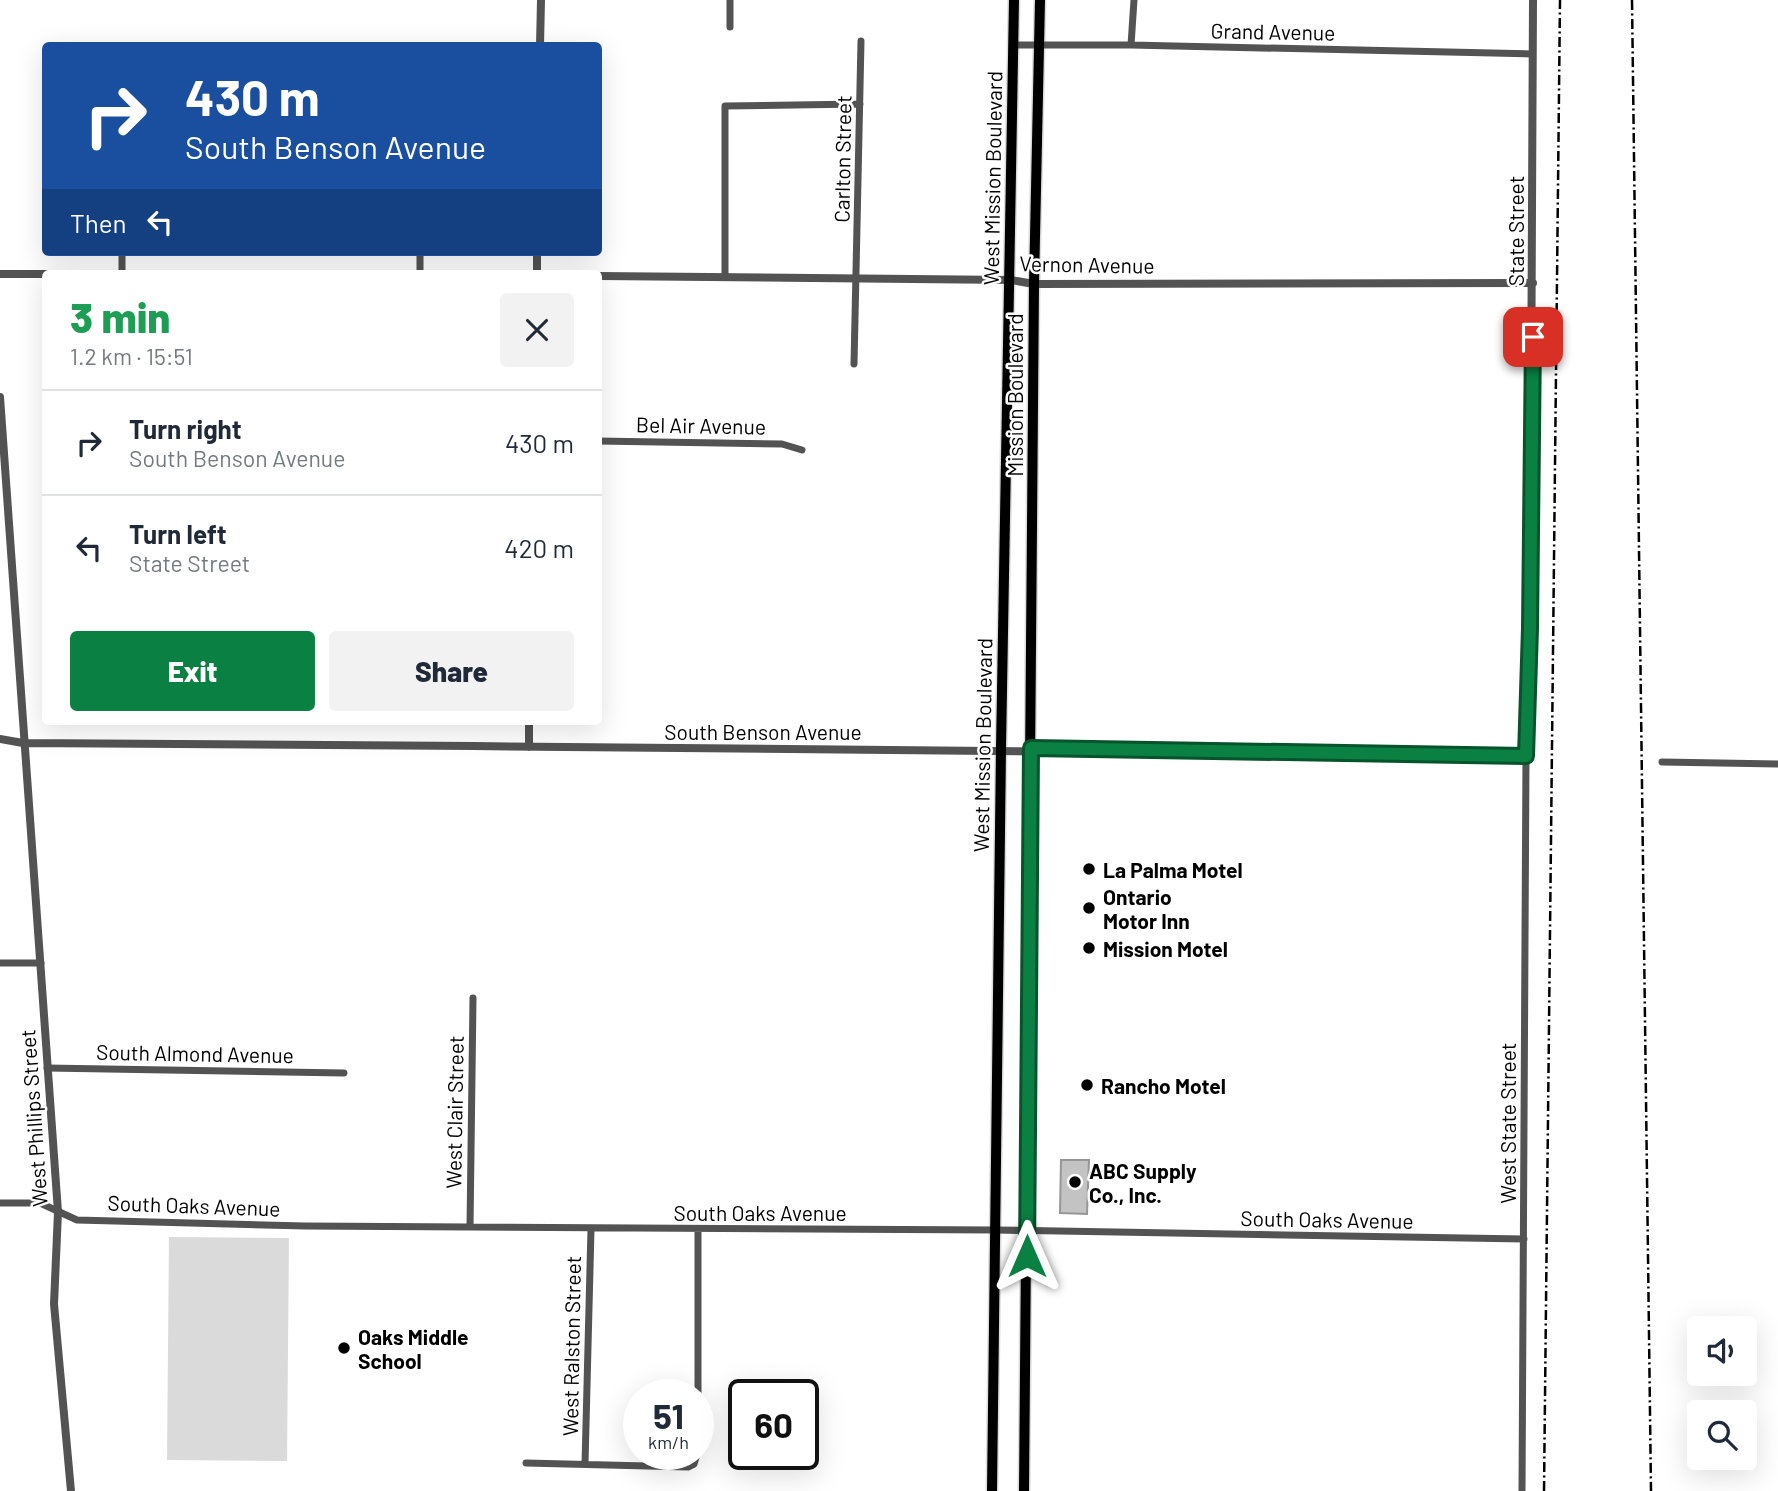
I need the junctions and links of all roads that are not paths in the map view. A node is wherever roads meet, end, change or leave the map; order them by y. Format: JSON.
{"nodes":[{"id":1,"x":541,"y":0,"type":"edge"},
{"id":2,"x":730,"y":0,"type":"edge"},
{"id":3,"x":1014,"y":0,"type":"edge"},
{"id":4,"x":1040,"y":0,"type":"edge"},
{"id":5,"x":1134,"y":0,"type":"edge"},
{"id":6,"x":1533,"y":0,"type":"edge"},
{"id":7,"x":730,"y":27,"type":"dead end"},
{"id":8,"x":861,"y":41,"type":"dead end"},
{"id":9,"x":540,"y":42,"type":"edge"},
{"id":10,"x":1013,"y":45,"type":"junction"},
{"id":11,"x":1040,"y":45,"type":"junction"},
{"id":12,"x":1131,"y":45,"type":"junction"},
{"id":13,"x":1532,"y":54,"type":"junction"},
{"id":14,"x":860,"y":104,"type":"junction"},
{"id":15,"x":0,"y":274,"type":"edge"},
{"id":16,"x":42,"y":274,"type":"edge"},
{"id":17,"x":602,"y":276,"type":"edge"},
{"id":18,"x":724,"y":277,"type":"junction"},
{"id":19,"x":857,"y":278,"type":"junction"},
{"id":20,"x":1010,"y":280,"type":"junction"},
{"id":21,"x":1533,"y":283,"type":"junction"},
{"id":22,"x":1034,"y":284,"type":"junction"},
{"id":23,"x":855,"y":364,"type":"dead end"},
{"id":24,"x":0,"y":397,"type":"edge"},
{"id":25,"x":602,"y":441,"type":"edge"},
{"id":26,"x":802,"y":450,"type":"dead end"},
{"id":27,"x":529,"y":725,"type":"edge"},
{"id":28,"x":0,"y":739,"type":"edge"},
{"id":29,"x":23,"y":743,"type":"junction"},
{"id":30,"x":529,"y":747,"type":"junction"},
{"id":31,"x":1001,"y":748,"type":"junction"},
{"id":32,"x":1031,"y":748,"type":"junction"},
{"id":33,"x":1526,"y":756,"type":"junction"},
{"id":34,"x":1662,"y":762,"type":"dead end"},
{"id":35,"x":1778,"y":764,"type":"edge"},
{"id":36,"x":0,"y":963,"type":"edge"},
{"id":37,"x":41,"y":963,"type":"junction"},
{"id":38,"x":473,"y":998,"type":"dead end"},
{"id":39,"x":47,"y":1068,"type":"junction"},
{"id":40,"x":344,"y":1073,"type":"dead end"},
{"id":41,"x":0,"y":1203,"type":"edge"},
{"id":42,"x":58,"y":1212,"type":"junction"},
{"id":43,"x":470,"y":1227,"type":"junction"},
{"id":44,"x":591,"y":1229,"type":"junction"},
{"id":45,"x":698,"y":1230,"type":"junction"},
{"id":46,"x":996,"y":1230,"type":"junction"},
{"id":47,"x":1028,"y":1232,"type":"junction"},
{"id":48,"x":1524,"y":1239,"type":"junction"},
{"id":49,"x":698,"y":1379,"type":"edge"},
{"id":50,"x":526,"y":1463,"type":"dead end"},
{"id":51,"x":585,"y":1464,"type":"junction"},
{"id":52,"x":623,"y":1466,"type":"edge"},
{"id":53,"x":71,"y":1491,"type":"edge"},
{"id":54,"x":992,"y":1491,"type":"edge"},
{"id":55,"x":1024,"y":1491,"type":"edge"},
{"id":56,"x":1522,"y":1491,"type":"edge"}],
"edges":[{"from":1,"to":9,"type":"street"},
{"from":2,"to":7,"type":"street"},
{"from":3,"to":10,"type":"main road","name":"West Mission Boulevard"},
{"from":4,"to":11,"type":"main road","name":"Mission Boulevard"},
{"from":5,"to":12,"type":"street"},
{"from":6,"to":13,"type":"street","name":"State Street"},
{"from":8,"to":14,"type":"street","name":"Carlton Street"},
{"from":10,"to":11,"type":"street","name":"Grand Avenue"},
{"from":10,"to":20,"type":"main road","name":"West Mission Boulevard"},
{"from":11,"to":12,"type":"street","name":"Grand Avenue"},
{"from":11,"to":22,"type":"main road","name":"Mission Boulevard"},
{"from":12,"to":13,"type":"street","name":"Grand Avenue"},
{"from":13,"to":21,"type":"street","name":"State Street"},
{"from":14,"to":18,"type":"street"},
{"from":14,"to":19,"type":"street","name":"Carlton Street"},
{"from":15,"to":16,"type":"street"},
{"from":17,"to":18,"type":"street","name":"Vernon Avenue"},
{"from":18,"to":19,"type":"street","name":"Vernon Avenue"},
{"from":19,"to":20,"type":"street","name":"Vernon Avenue"},
{"from":19,"to":23,"type":"street","name":"Carlton Street"},
{"from":20,"to":22,"type":"street","name":"Vernon Avenue"},
{"from":20,"to":31,"type":"main road","name":"West Mission Boulevard"},
{"from":21,"to":22,"type":"street","name":"Vernon Avenue"},
{"from":21,"to":33,"type":"street","name":"State Street"},
{"from":22,"to":32,"type":"main road","name":"Mission Boulevard"},
{"from":24,"to":29,"type":"street","name":"West Phillips Street"},
{"from":25,"to":26,"type":"street","name":"Bel Air Avenue"},
{"from":27,"to":30,"type":"street"},
{"from":28,"to":29,"type":"street","name":"South Benson Avenue"},
{"from":29,"to":30,"type":"street","name":"South Benson Avenue"},
{"from":29,"to":37,"type":"street","name":"West Phillips Street"},
{"from":30,"to":31,"type":"street","name":"South Benson Avenue"},
{"from":31,"to":32,"type":"street","name":"South Benson Avenue"},
{"from":31,"to":46,"type":"main road","name":"West Mission Boulevard"},
{"from":32,"to":33,"type":"street","name":"South Benson Avenue"},
{"from":32,"to":47,"type":"main road"},
{"from":33,"to":48,"type":"street","name":"West State Street"},
{"from":34,"to":35,"type":"street"},
{"from":36,"to":37,"type":"street"},
{"from":37,"to":39,"type":"street","name":"West Phillips Street"},
{"from":38,"to":43,"type":"street","name":"West Clair Street"},
{"from":39,"to":40,"type":"street","name":"South Almond Avenue"},
{"from":39,"to":42,"type":"street","name":"West Phillips Street"},
{"from":41,"to":42,"type":"street","name":"South Oaks Avenue"},
{"from":42,"to":43,"type":"street","name":"South Oaks Avenue"},
{"from":42,"to":53,"type":"street","name":"West Phillips Street"},
{"from":43,"to":44,"type":"street","name":"South Oaks Avenue"},
{"from":44,"to":45,"type":"street","name":"South Oaks Avenue"},
{"from":44,"to":51,"type":"street","name":"West Ralston Street"},
{"from":45,"to":46,"type":"street","name":"South Oaks Avenue"},
{"from":45,"to":49,"type":"street"},
{"from":46,"to":47,"type":"street","name":"South Oaks Avenue"},
{"from":46,"to":54,"type":"main road","name":"West Mission Boulevard"},
{"from":47,"to":48,"type":"street","name":"South Oaks Avenue"},
{"from":47,"to":55,"type":"main road"},
{"from":48,"to":56,"type":"street","name":"West State Street"},
{"from":50,"to":51,"type":"street"},
{"from":51,"to":52,"type":"street"}]}
